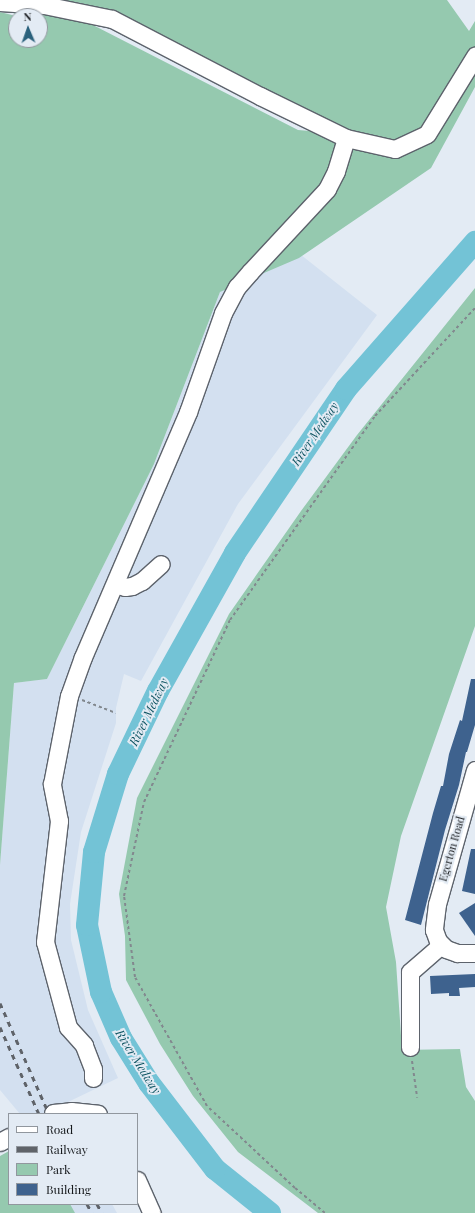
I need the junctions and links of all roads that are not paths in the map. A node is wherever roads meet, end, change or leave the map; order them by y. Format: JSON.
{"nodes":[{"id":1,"x":0,"y":2,"type":"edge"},
{"id":2,"x":475,"y":56,"type":"edge"},
{"id":3,"x":346,"y":138,"type":"junction"},
{"id":4,"x":162,"y":564,"type":"dead end"},
{"id":5,"x":115,"y":584,"type":"junction"},
{"id":6,"x":475,"y":770,"type":"edge"},
{"id":7,"x":441,"y":945,"type":"junction"},
{"id":8,"x":475,"y":953,"type":"edge"},
{"id":9,"x":410,"y":1046,"type":"road end"},
{"id":10,"x":93,"y":1078,"type":"dead end"},
{"id":11,"x":100,"y":1109,"type":"edge"},
{"id":12,"x":53,"y":1113,"type":"dead end"},
{"id":13,"x":138,"y":1182,"type":"edge"},
{"id":14,"x":152,"y":1213,"type":"edge"}],
"edges":[{"from":1,"to":3,"type":"street"},
{"from":2,"to":3,"type":"street"},
{"from":3,"to":5,"type":"street"},
{"from":4,"to":5,"type":"street"},
{"from":5,"to":10,"type":"street"},
{"from":6,"to":7,"type":"street","name":"Egerton Road"},
{"from":7,"to":8,"type":"street"},
{"from":7,"to":9,"type":"street"},
{"from":11,"to":12,"type":"street"},
{"from":13,"to":14,"type":"street"}]}
